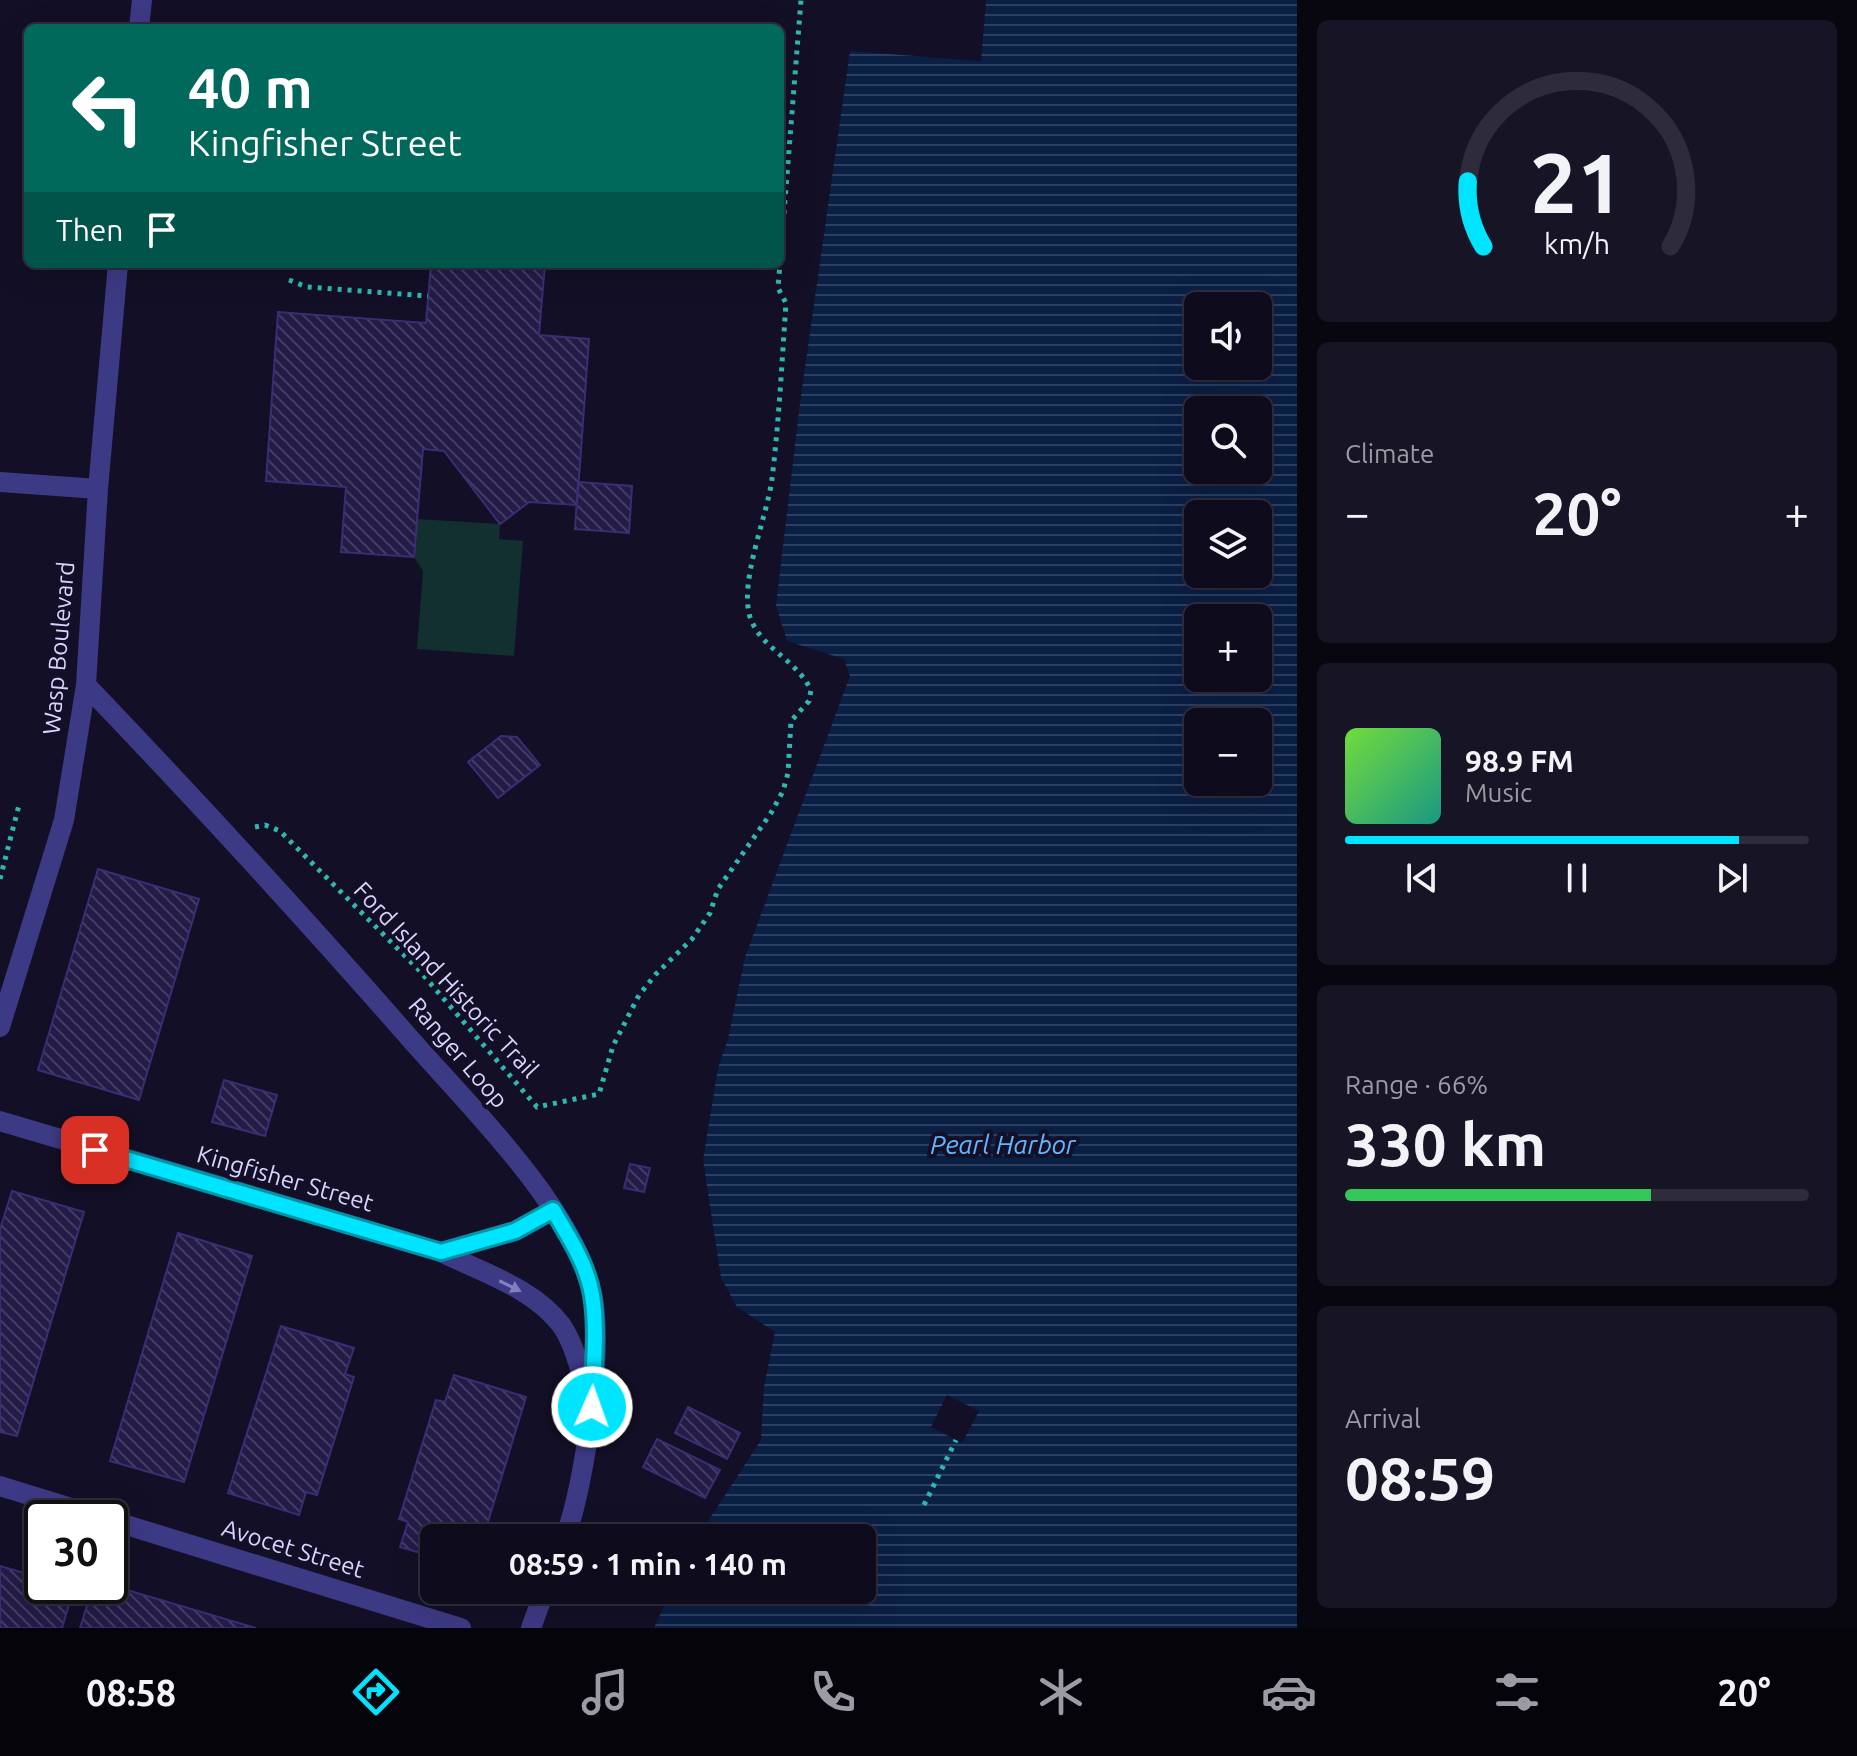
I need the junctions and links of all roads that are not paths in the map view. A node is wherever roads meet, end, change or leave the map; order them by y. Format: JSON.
{"nodes":[{"id":1,"x":142,"y":0,"type":"edge"},
{"id":2,"x":139,"y":24,"type":"edge"},
{"id":3,"x":118,"y":268,"type":"edge"},
{"id":4,"x":0,"y":482,"type":"edge"},
{"id":5,"x":98,"y":489,"type":"junction"},
{"id":6,"x":86,"y":685,"type":"junction"},
{"id":7,"x":0,"y":1027,"type":"edge"},
{"id":8,"x":0,"y":1121,"type":"edge"},
{"id":9,"x":553,"y":1210,"type":"junction"},
{"id":10,"x":441,"y":1252,"type":"junction"},
{"id":11,"x":592,"y":1407,"type":"junction"},
{"id":12,"x":0,"y":1486,"type":"edge"},
{"id":13,"x":45,"y":1500,"type":"edge"},
{"id":14,"x":570,"y":1524,"type":"edge"},
{"id":15,"x":128,"y":1525,"type":"edge"},
{"id":16,"x":540,"y":1604,"type":"edge"},
{"id":17,"x":461,"y":1628,"type":"edge"},
{"id":18,"x":531,"y":1628,"type":"edge"}],
"edges":[{"from":1,"to":2,"type":"street"},
{"from":3,"to":5,"type":"street","name":"Wasp Boulevard"},
{"from":4,"to":5,"type":"street"},
{"from":5,"to":6,"type":"street","name":"Wasp Boulevard"},
{"from":6,"to":7,"type":"street","name":"Wasp Boulevard"},
{"from":6,"to":9,"type":"street","name":"Ranger Loop"},
{"from":8,"to":10,"type":"street","name":"Kingfisher Street"},
{"from":9,"to":10,"type":"street"},
{"from":9,"to":11,"type":"street","name":"Ranger Loop"},
{"from":10,"to":11,"type":"street","name":"Kingfisher Street","one_way":true},
{"from":11,"to":14,"type":"street","name":"Ranger Loop"},
{"from":12,"to":13,"type":"street","name":"Avocet Street"},
{"from":15,"to":17,"type":"street","name":"Avocet Street"},
{"from":16,"to":18,"type":"street"}]}
